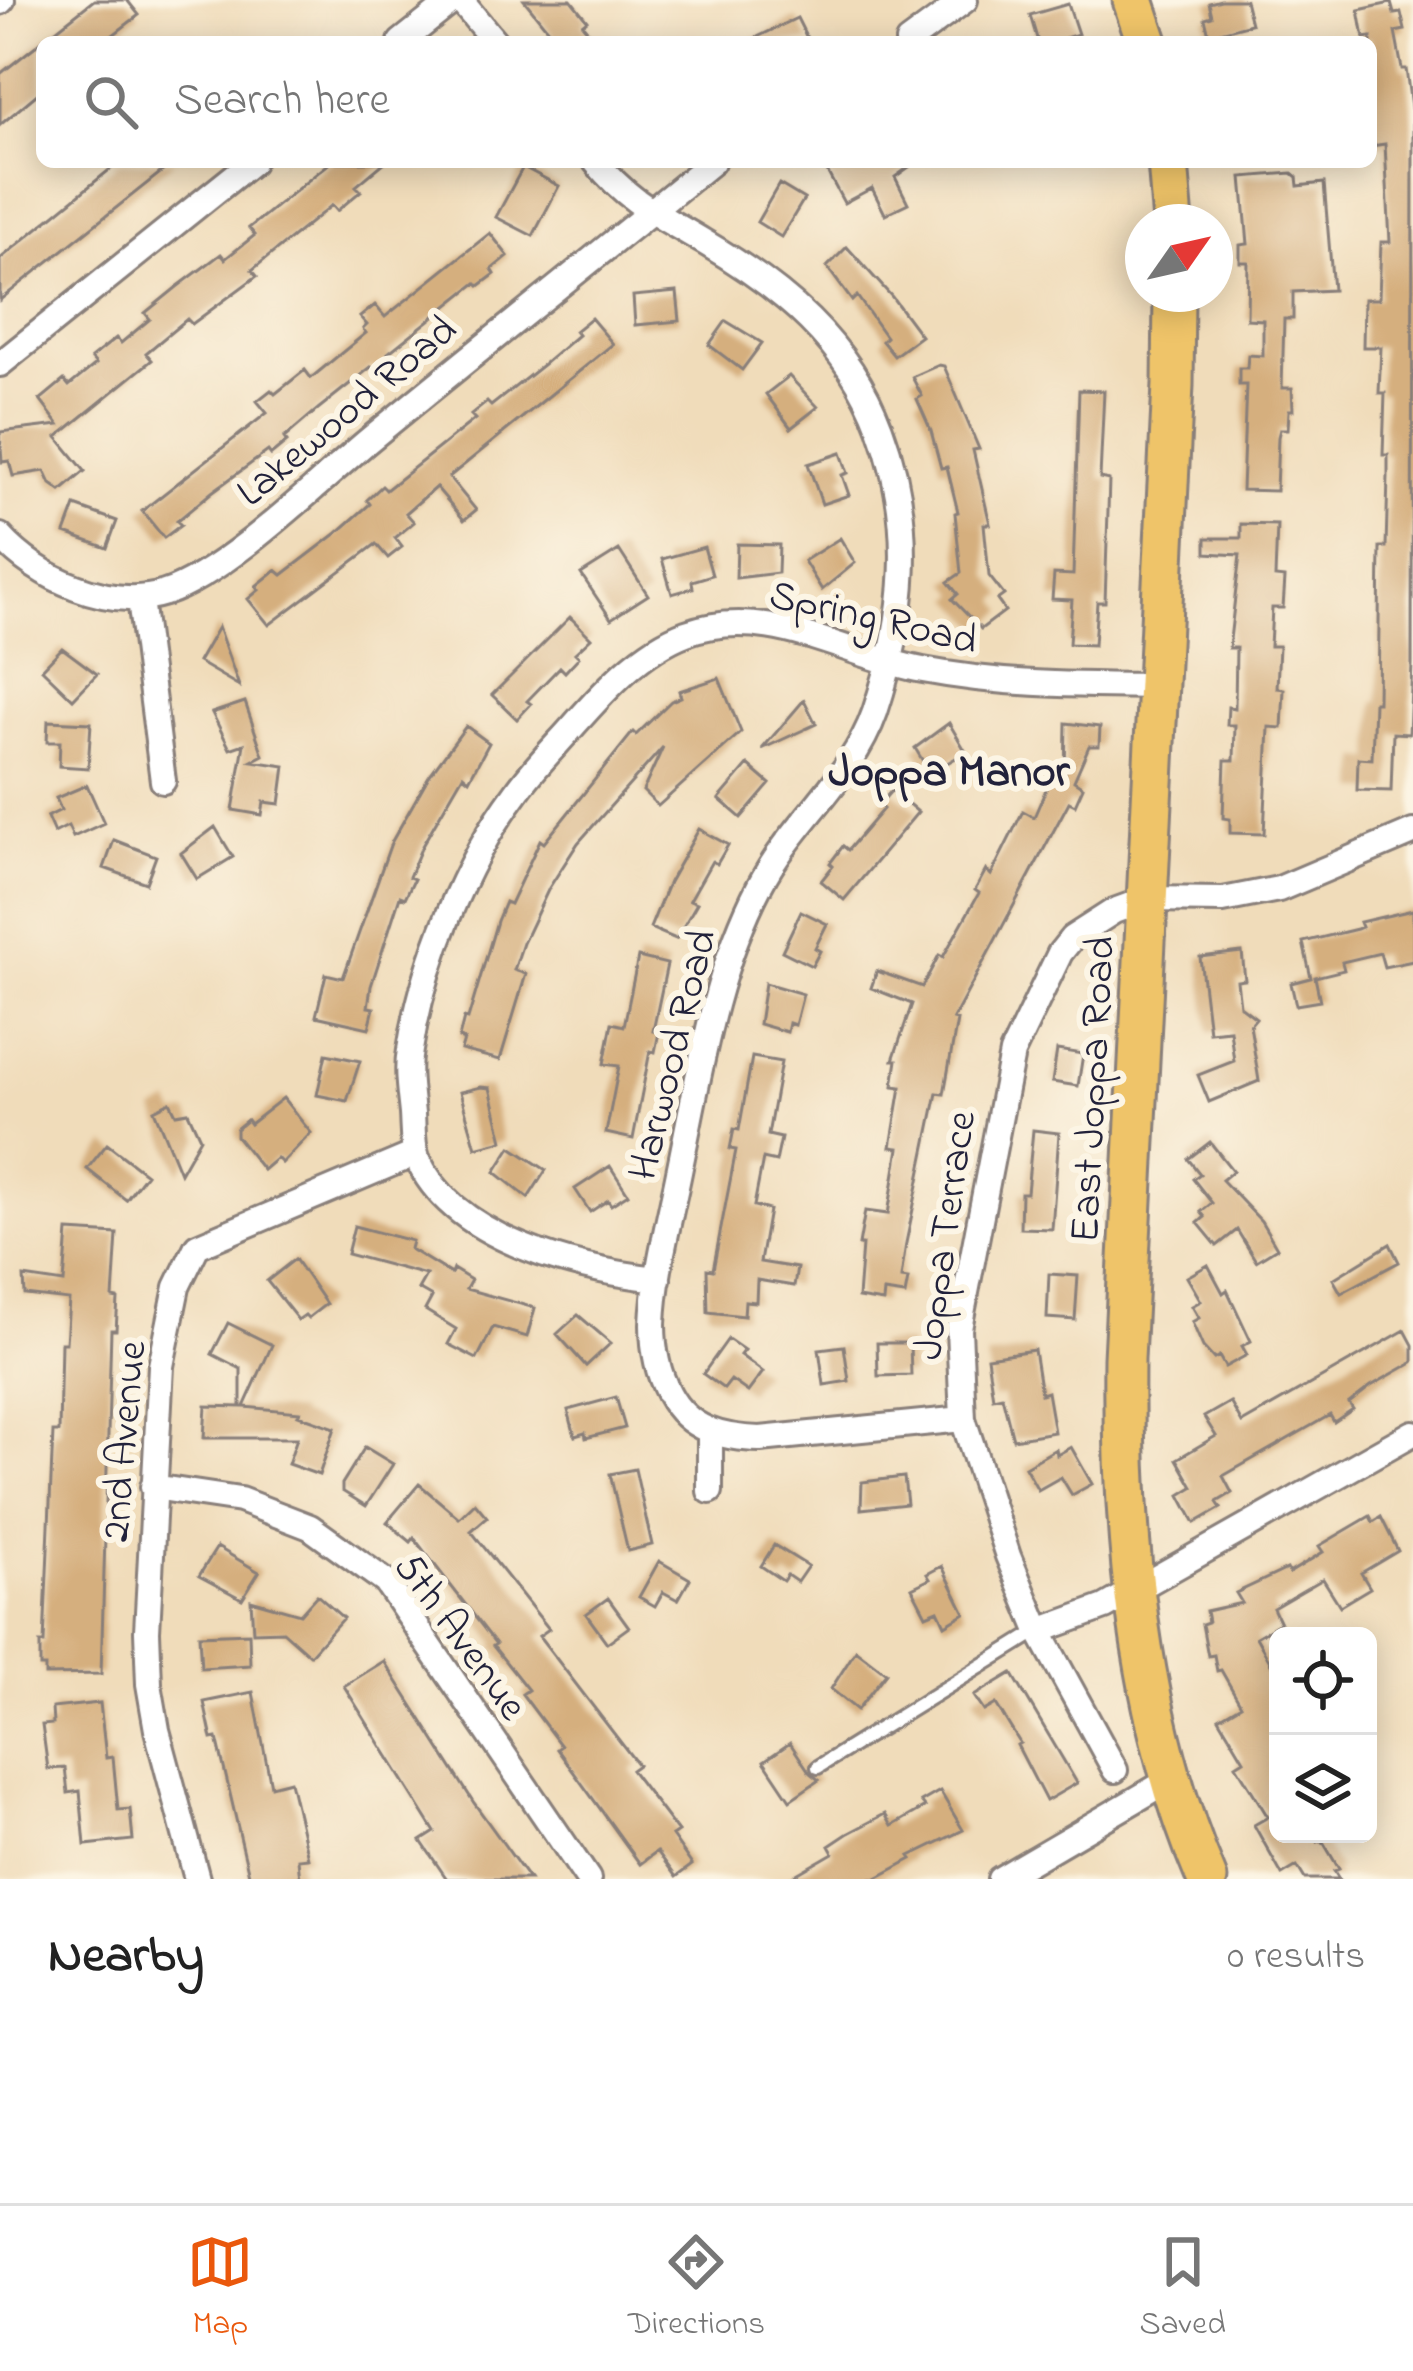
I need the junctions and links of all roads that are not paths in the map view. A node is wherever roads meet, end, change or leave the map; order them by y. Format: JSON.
{"nodes":[{"id":1,"x":457,"y":0,"type":"edge"},
{"id":2,"x":965,"y":0,"type":"edge"},
{"id":3,"x":1133,"y":0,"type":"edge"},
{"id":4,"x":409,"y":36,"type":"edge"},
{"id":5,"x":490,"y":36,"type":"edge"},
{"id":6,"x":916,"y":36,"type":"edge"},
{"id":7,"x":1145,"y":36,"type":"edge"},
{"id":8,"x":245,"y":168,"type":"edge"},
{"id":9,"x":602,"y":168,"type":"edge"},
{"id":10,"x":705,"y":168,"type":"edge"},
{"id":11,"x":1168,"y":168,"type":"edge"},
{"id":12,"x":1172,"y":204,"type":"edge"},
{"id":13,"x":649,"y":213,"type":"junction"},
{"id":14,"x":1173,"y":312,"type":"edge"},
{"id":15,"x":0,"y":364,"type":"edge"},
{"id":16,"x":0,"y":536,"type":"edge"},
{"id":17,"x":140,"y":599,"type":"junction"},
{"id":18,"x":890,"y":662,"type":"junction"},
{"id":19,"x":1158,"y":686,"type":"junction"},
{"id":20,"x":163,"y":781,"type":"dead end"},
{"id":21,"x":1413,"y":832,"type":"edge"},
{"id":22,"x":1147,"y":899,"type":"junction"},
{"id":23,"x":415,"y":1154,"type":"junction"},
{"id":24,"x":658,"y":1279,"type":"junction"},
{"id":25,"x":963,"y":1419,"type":"junction"},
{"id":26,"x":710,"y":1433,"type":"junction"},
{"id":27,"x":1413,"y":1433,"type":"edge"},
{"id":28,"x":153,"y":1487,"type":"junction"},
{"id":29,"x":710,"y":1491,"type":"dead end"},
{"id":30,"x":1133,"y":1589,"type":"junction"},
{"id":31,"x":1040,"y":1631,"type":"junction"},
{"id":32,"x":818,"y":1767,"type":"dead end"},
{"id":33,"x":1115,"y":1769,"type":"dead end"},
{"id":34,"x":1173,"y":1778,"type":"junction"},
{"id":35,"x":197,"y":1879,"type":"edge"},
{"id":36,"x":589,"y":1879,"type":"edge"},
{"id":37,"x":1000,"y":1879,"type":"edge"},
{"id":38,"x":1207,"y":1879,"type":"edge"}],
"edges":[{"from":1,"to":4,"type":"street"},
{"from":1,"to":5,"type":"street"},
{"from":2,"to":6,"type":"street"},
{"from":3,"to":7,"type":"main road"},
{"from":8,"to":15,"type":"street"},
{"from":9,"to":13,"type":"street","name":"Harwood Road"},
{"from":10,"to":13,"type":"street","name":"Lakewood Road"},
{"from":11,"to":12,"type":"main road"},
{"from":13,"to":17,"type":"street","name":"Lakewood Road"},
{"from":13,"to":18,"type":"street","name":"Harwood Road"},
{"from":14,"to":19,"type":"main road","name":"East Joppa Road"},
{"from":16,"to":17,"type":"street"},
{"from":17,"to":20,"type":"street"},
{"from":18,"to":19,"type":"street","name":"Spring Road"},
{"from":18,"to":23,"type":"street","name":"Spring Road"},
{"from":18,"to":24,"type":"street","name":"Harwood Road"},
{"from":19,"to":22,"type":"main road","name":"East Joppa Road"},
{"from":21,"to":22,"type":"street"},
{"from":22,"to":25,"type":"street","name":"Joppa Terrace"},
{"from":22,"to":30,"type":"main road","name":"East Joppa Road"},
{"from":23,"to":24,"type":"street"},
{"from":23,"to":28,"type":"street","name":"2nd Avenue"},
{"from":24,"to":26,"type":"street"},
{"from":25,"to":26,"type":"street"},
{"from":25,"to":31,"type":"street","name":"Joppa Terrace"},
{"from":26,"to":29,"type":"street"},
{"from":27,"to":30,"type":"street"},
{"from":28,"to":35,"type":"street","name":"2nd Avenue"},
{"from":28,"to":36,"type":"street","name":"5th Avenue"},
{"from":30,"to":31,"type":"street"},
{"from":30,"to":34,"type":"main road","name":"East Joppa Road"},
{"from":31,"to":32,"type":"lane"},
{"from":31,"to":33,"type":"street","name":"Joppa Terrace"},
{"from":34,"to":37,"type":"street"},
{"from":34,"to":38,"type":"main road","name":"East Joppa Road"}]}
